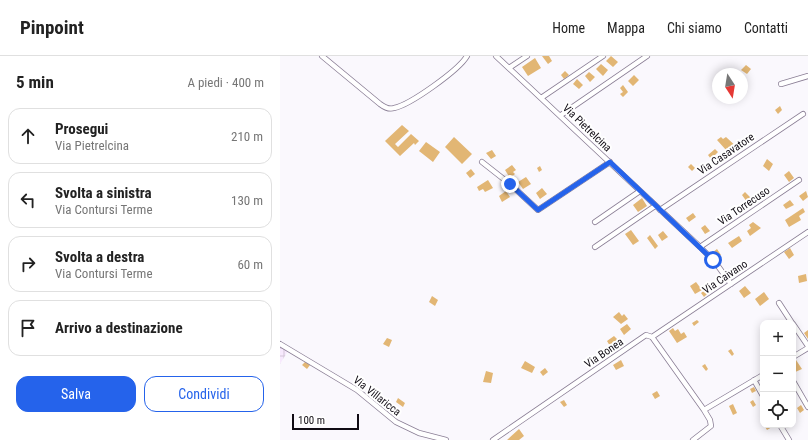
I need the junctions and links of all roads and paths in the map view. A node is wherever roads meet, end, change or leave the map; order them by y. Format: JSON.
{"nodes":[{"id":1,"x":322,"y":56,"type":"edge"},
{"id":2,"x":467,"y":56,"type":"edge"},
{"id":3,"x":496,"y":56,"type":"edge"},
{"id":4,"x":527,"y":56,"type":"edge"},
{"id":5,"x":602,"y":56,"type":"edge"},
{"id":6,"x":647,"y":56,"type":"edge"},
{"id":7,"x":510,"y":68,"type":"junction"},
{"id":8,"x":808,"y":76,"type":"edge"},
{"id":9,"x":781,"y":84,"type":"dead end"},
{"id":10,"x":541,"y":98,"type":"junction"},
{"id":11,"x":803,"y":114,"type":"dead end"},
{"id":12,"x":560,"y":115,"type":"junction"},
{"id":13,"x":482,"y":162,"type":"dead end"},
{"id":14,"x":610,"y":162,"type":"junction"},
{"id":15,"x":799,"y":180,"type":"dead end"},
{"id":16,"x":640,"y":191,"type":"junction"},
{"id":17,"x":655,"y":206,"type":"junction"},
{"id":18,"x":660,"y":210,"type":"junction"},
{"id":19,"x":595,"y":222,"type":"dead end"},
{"id":20,"x":808,"y":232,"type":"edge"},
{"id":21,"x":595,"y":247,"type":"dead end"},
{"id":22,"x":700,"y":247,"type":"junction"},
{"id":23,"x":730,"y":284,"type":"junction"},
{"id":24,"x":779,"y":303,"type":"dead end"},
{"id":25,"x":791,"y":320,"type":"edge"},
{"id":26,"x":796,"y":328,"type":"edge"},
{"id":27,"x":652,"y":336,"type":"junction"},
{"id":28,"x":280,"y":344,"type":"edge"},
{"id":29,"x":808,"y":347,"type":"edge"},
{"id":30,"x":794,"y":356,"type":"edge"},
{"id":31,"x":760,"y":377,"type":"edge"},
{"id":32,"x":754,"y":380,"type":"junction"},
{"id":33,"x":796,"y":386,"type":"edge"},
{"id":34,"x":761,"y":392,"type":"edge"},
{"id":35,"x":808,"y":407,"type":"edge"},
{"id":36,"x":704,"y":410,"type":"junction"},
{"id":37,"x":782,"y":428,"type":"edge"},
{"id":38,"x":446,"y":440,"type":"edge"},
{"id":39,"x":493,"y":440,"type":"edge"},
{"id":40,"x":693,"y":440,"type":"edge"},
{"id":41,"x":788,"y":440,"type":"edge"}],
"edges":[{"from":1,"to":2,"type":"street"},
{"from":3,"to":7,"type":"street","name":"Via Pietrelcina"},
{"from":4,"to":7,"type":"street"},
{"from":5,"to":10,"type":"street"},
{"from":6,"to":12,"type":"street"},
{"from":7,"to":10,"type":"street","name":"Via Pietrelcina"},
{"from":8,"to":9,"type":"street"},
{"from":10,"to":12,"type":"street","name":"Via Pietrelcina"},
{"from":11,"to":18,"type":"street","name":"Via Casavatore"},
{"from":12,"to":14,"type":"street","name":"Via Pietrelcina"},
{"from":13,"to":14,"type":"street"},
{"from":14,"to":16,"type":"street","name":"Via Pietrelcina"},
{"from":15,"to":22,"type":"street","name":"Via Torrecuso"},
{"from":16,"to":17,"type":"street","name":"Via Pietrelcina"},
{"from":16,"to":19,"type":"street"},
{"from":17,"to":18,"type":"street","name":"Via Pietrelcina"},
{"from":17,"to":21,"type":"street"},
{"from":18,"to":22,"type":"street","name":"Via Pietrelcina"},
{"from":20,"to":23,"type":"street","name":"Via Caivano"},
{"from":22,"to":23,"type":"street","name":"Via Pietrelcina"},
{"from":23,"to":27,"type":"street","name":"Via Caivano"},
{"from":24,"to":25,"type":"street"},
{"from":26,"to":29,"type":"street"},
{"from":27,"to":36,"type":"street"},
{"from":27,"to":39,"type":"street","name":"Via Bonea"},
{"from":28,"to":38,"type":"street","name":"Via Villaricca"},
{"from":29,"to":30,"type":"street"},
{"from":31,"to":32,"type":"street"},
{"from":32,"to":34,"type":"street"},
{"from":32,"to":36,"type":"street"},
{"from":33,"to":35,"type":"street"},
{"from":36,"to":40,"type":"street"},
{"from":37,"to":41,"type":"street"}]}
